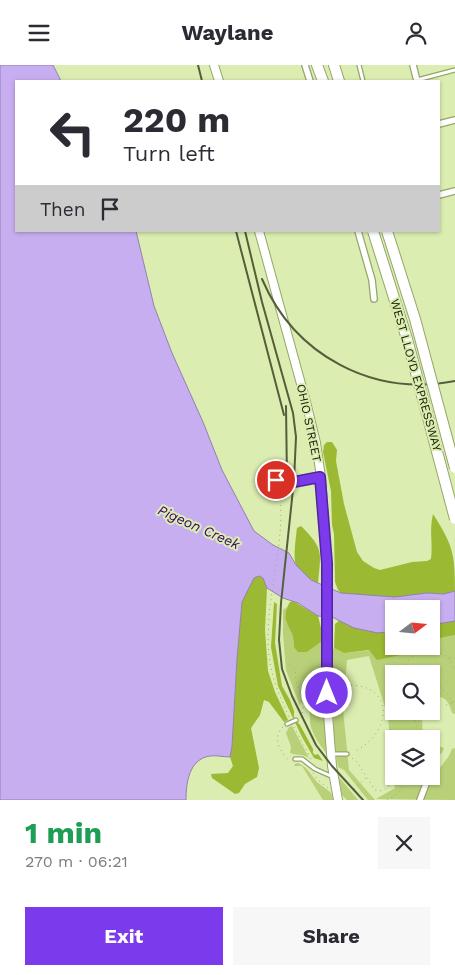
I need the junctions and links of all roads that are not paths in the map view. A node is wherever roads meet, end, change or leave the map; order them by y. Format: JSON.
{"nodes":[{"id":1,"x":214,"y":65,"type":"edge"},
{"id":2,"x":305,"y":65,"type":"edge"},
{"id":3,"x":317,"y":65,"type":"edge"},
{"id":4,"x":334,"y":65,"type":"edge"},
{"id":5,"x":359,"y":65,"type":"edge"},
{"id":6,"x":413,"y":65,"type":"edge"},
{"id":7,"x":455,"y":70,"type":"edge"},
{"id":8,"x":219,"y":80,"type":"edge"},
{"id":9,"x":310,"y":80,"type":"edge"},
{"id":10,"x":323,"y":80,"type":"edge"},
{"id":11,"x":339,"y":80,"type":"edge"},
{"id":12,"x":363,"y":80,"type":"edge"},
{"id":13,"x":417,"y":80,"type":"edge"},
{"id":14,"x":420,"y":80,"type":"edge"},
{"id":15,"x":455,"y":120,"type":"edge"},
{"id":16,"x":440,"y":124,"type":"edge"},
{"id":17,"x":455,"y":191,"type":"edge"},
{"id":18,"x":440,"y":195,"type":"edge"},
{"id":19,"x":259,"y":232,"type":"edge"},
{"id":20,"x":358,"y":232,"type":"edge"},
{"id":21,"x":373,"y":232,"type":"edge"},
{"id":22,"x":386,"y":232,"type":"edge"},
{"id":23,"x":374,"y":299,"type":"dead end"},
{"id":24,"x":455,"y":468,"type":"edge"},
{"id":25,"x":320,"y":477,"type":"junction"},
{"id":26,"x":276,"y":480,"type":"road end"},
{"id":27,"x":455,"y":519,"type":"edge"},
{"id":28,"x":345,"y":685,"type":"road end"},
{"id":29,"x":327,"y":689,"type":"junction"},
{"id":30,"x":315,"y":694,"type":"road end"},
{"id":31,"x":296,"y":720,"type":"road end"},
{"id":32,"x":287,"y":724,"type":"road end"},
{"id":33,"x":331,"y":754,"type":"junction"},
{"id":34,"x":347,"y":754,"type":"road end"},
{"id":35,"x":295,"y":759,"type":"road end"},
{"id":36,"x":334,"y":777,"type":"junction"},
{"id":37,"x":427,"y":785,"type":"edge"},
{"id":38,"x":337,"y":797,"type":"edge"},
{"id":39,"x":420,"y":800,"type":"edge"}],
"edges":[{"from":1,"to":8,"type":"street"},
{"from":2,"to":9,"type":"street"},
{"from":3,"to":10,"type":"highway"},
{"from":4,"to":11,"type":"highway"},
{"from":5,"to":12,"type":"lane"},
{"from":6,"to":13,"type":"street"},
{"from":7,"to":14,"type":"lane"},
{"from":15,"to":16,"type":"street"},
{"from":17,"to":18,"type":"street"},
{"from":19,"to":25,"type":"street","name":"OHIO STREET"},
{"from":20,"to":23,"type":"street"},
{"from":21,"to":27,"type":"highway","name":"WEST LLOYD EXPRESSWAY","bridge":true},
{"from":22,"to":24,"type":"highway","name":"WEST LLOYD EXPRESSWAY","bridge":true},
{"from":25,"to":26,"type":"lane"},
{"from":25,"to":29,"type":"street","name":"OHIO STREET"},
{"from":28,"to":29,"type":"lane"},
{"from":29,"to":30,"type":"lane"},
{"from":29,"to":33,"type":"street","name":"OHIO STREET"},
{"from":31,"to":32,"type":"lane"},
{"from":33,"to":34,"type":"lane"},
{"from":33,"to":36,"type":"street","name":"OHIO STREET"},
{"from":35,"to":36,"type":"lane"},
{"from":36,"to":38,"type":"street","name":"OHIO STREET"},
{"from":37,"to":39,"type":"street"}]}
